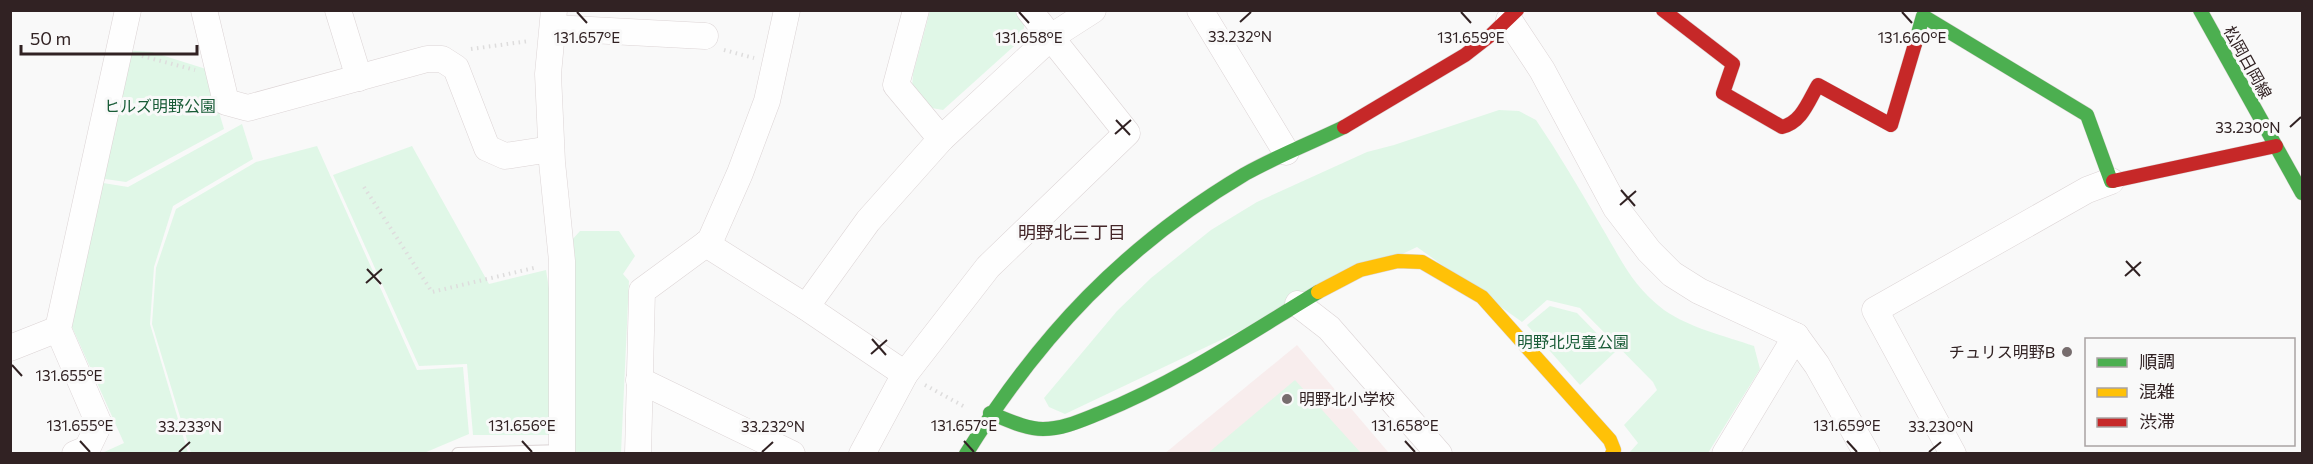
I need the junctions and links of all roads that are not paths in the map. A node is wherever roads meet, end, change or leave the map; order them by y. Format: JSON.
{"nodes":[{"id":1,"x":128,"y":10,"type":"edge"},
{"id":2,"x":204,"y":10,"type":"edge"},
{"id":3,"x":338,"y":10,"type":"edge"},
{"id":4,"x":787,"y":10,"type":"edge"},
{"id":5,"x":916,"y":10,"type":"edge"},
{"id":6,"x":1029,"y":10,"type":"edge"},
{"id":7,"x":1093,"y":10,"type":"edge"},
{"id":8,"x":1200,"y":10,"type":"edge"},
{"id":9,"x":1663,"y":10,"type":"edge"},
{"id":10,"x":2200,"y":10,"type":"edge"},
{"id":11,"x":1513,"y":15,"type":"edge"},
{"id":12,"x":553,"y":26,"type":"edge"},
{"id":13,"x":1051,"y":37,"type":"junction"},
{"id":14,"x":710,"y":42,"type":"road end"},
{"id":15,"x":359,"y":78,"type":"junction"},
{"id":16,"x":941,"y":139,"type":"junction"},
{"id":17,"x":2276,"y":146,"type":"junction"},
{"id":18,"x":552,"y":149,"type":"junction"},
{"id":19,"x":1286,"y":153,"type":"junction"},
{"id":20,"x":2111,"y":181,"type":"junction"},
{"id":21,"x":2302,"y":193,"type":"edge"},
{"id":22,"x":706,"y":244,"type":"junction"},
{"id":23,"x":1298,"y":304,"type":"junction"},
{"id":24,"x":806,"y":307,"type":"junction"},
{"id":25,"x":58,"y":329,"type":"junction"},
{"id":26,"x":1796,"y":336,"type":"junction"},
{"id":27,"x":10,"y":348,"type":"edge"},
{"id":28,"x":905,"y":374,"type":"junction"},
{"id":29,"x":639,"y":380,"type":"junction"},
{"id":30,"x":990,"y":413,"type":"junction"},
{"id":31,"x":562,"y":452,"type":"edge"},
{"id":32,"x":75,"y":453,"type":"edge"},
{"id":33,"x":458,"y":453,"type":"edge"},
{"id":34,"x":638,"y":453,"type":"edge"},
{"id":35,"x":792,"y":453,"type":"edge"},
{"id":36,"x":862,"y":453,"type":"edge"},
{"id":37,"x":966,"y":453,"type":"edge"},
{"id":38,"x":1439,"y":453,"type":"edge"},
{"id":39,"x":1612,"y":453,"type":"edge"},
{"id":40,"x":1725,"y":453,"type":"edge"},
{"id":41,"x":1867,"y":453,"type":"edge"},
{"id":42,"x":1953,"y":453,"type":"edge"}],
"edges":[{"from":1,"to":25,"type":"street"},
{"from":2,"to":15,"type":"street"},
{"from":3,"to":15,"type":"street"},
{"from":4,"to":22,"type":"street"},
{"from":5,"to":16,"type":"street"},
{"from":6,"to":13,"type":"street"},
{"from":7,"to":13,"type":"street"},
{"from":8,"to":19,"type":"street"},
{"from":9,"to":20,"type":"street"},
{"from":10,"to":17,"type":"street","name":"松岡日岡線"},
{"from":11,"to":19,"type":"street"},
{"from":11,"to":26,"type":"street"},
{"from":12,"to":14,"type":"street"},
{"from":12,"to":18,"type":"street"},
{"from":13,"to":16,"type":"street"},
{"from":13,"to":28,"type":"street"},
{"from":15,"to":18,"type":"street"},
{"from":16,"to":24,"type":"street"},
{"from":17,"to":20,"type":"street"},
{"from":17,"to":21,"type":"street","name":"松岡日岡線"},
{"from":18,"to":31,"type":"street"},
{"from":19,"to":30,"type":"street"},
{"from":20,"to":42,"type":"street"},
{"from":22,"to":24,"type":"street"},
{"from":22,"to":29,"type":"street"},
{"from":23,"to":30,"type":"street"},
{"from":23,"to":38,"type":"street"},
{"from":23,"to":39,"type":"street"},
{"from":24,"to":28,"type":"street"},
{"from":25,"to":27,"type":"street"},
{"from":25,"to":32,"type":"street"},
{"from":26,"to":40,"type":"street"},
{"from":26,"to":41,"type":"street"},
{"from":28,"to":36,"type":"street"},
{"from":29,"to":34,"type":"street"},
{"from":29,"to":35,"type":"street"},
{"from":30,"to":37,"type":"street"},
{"from":31,"to":33,"type":"lane"}]}
